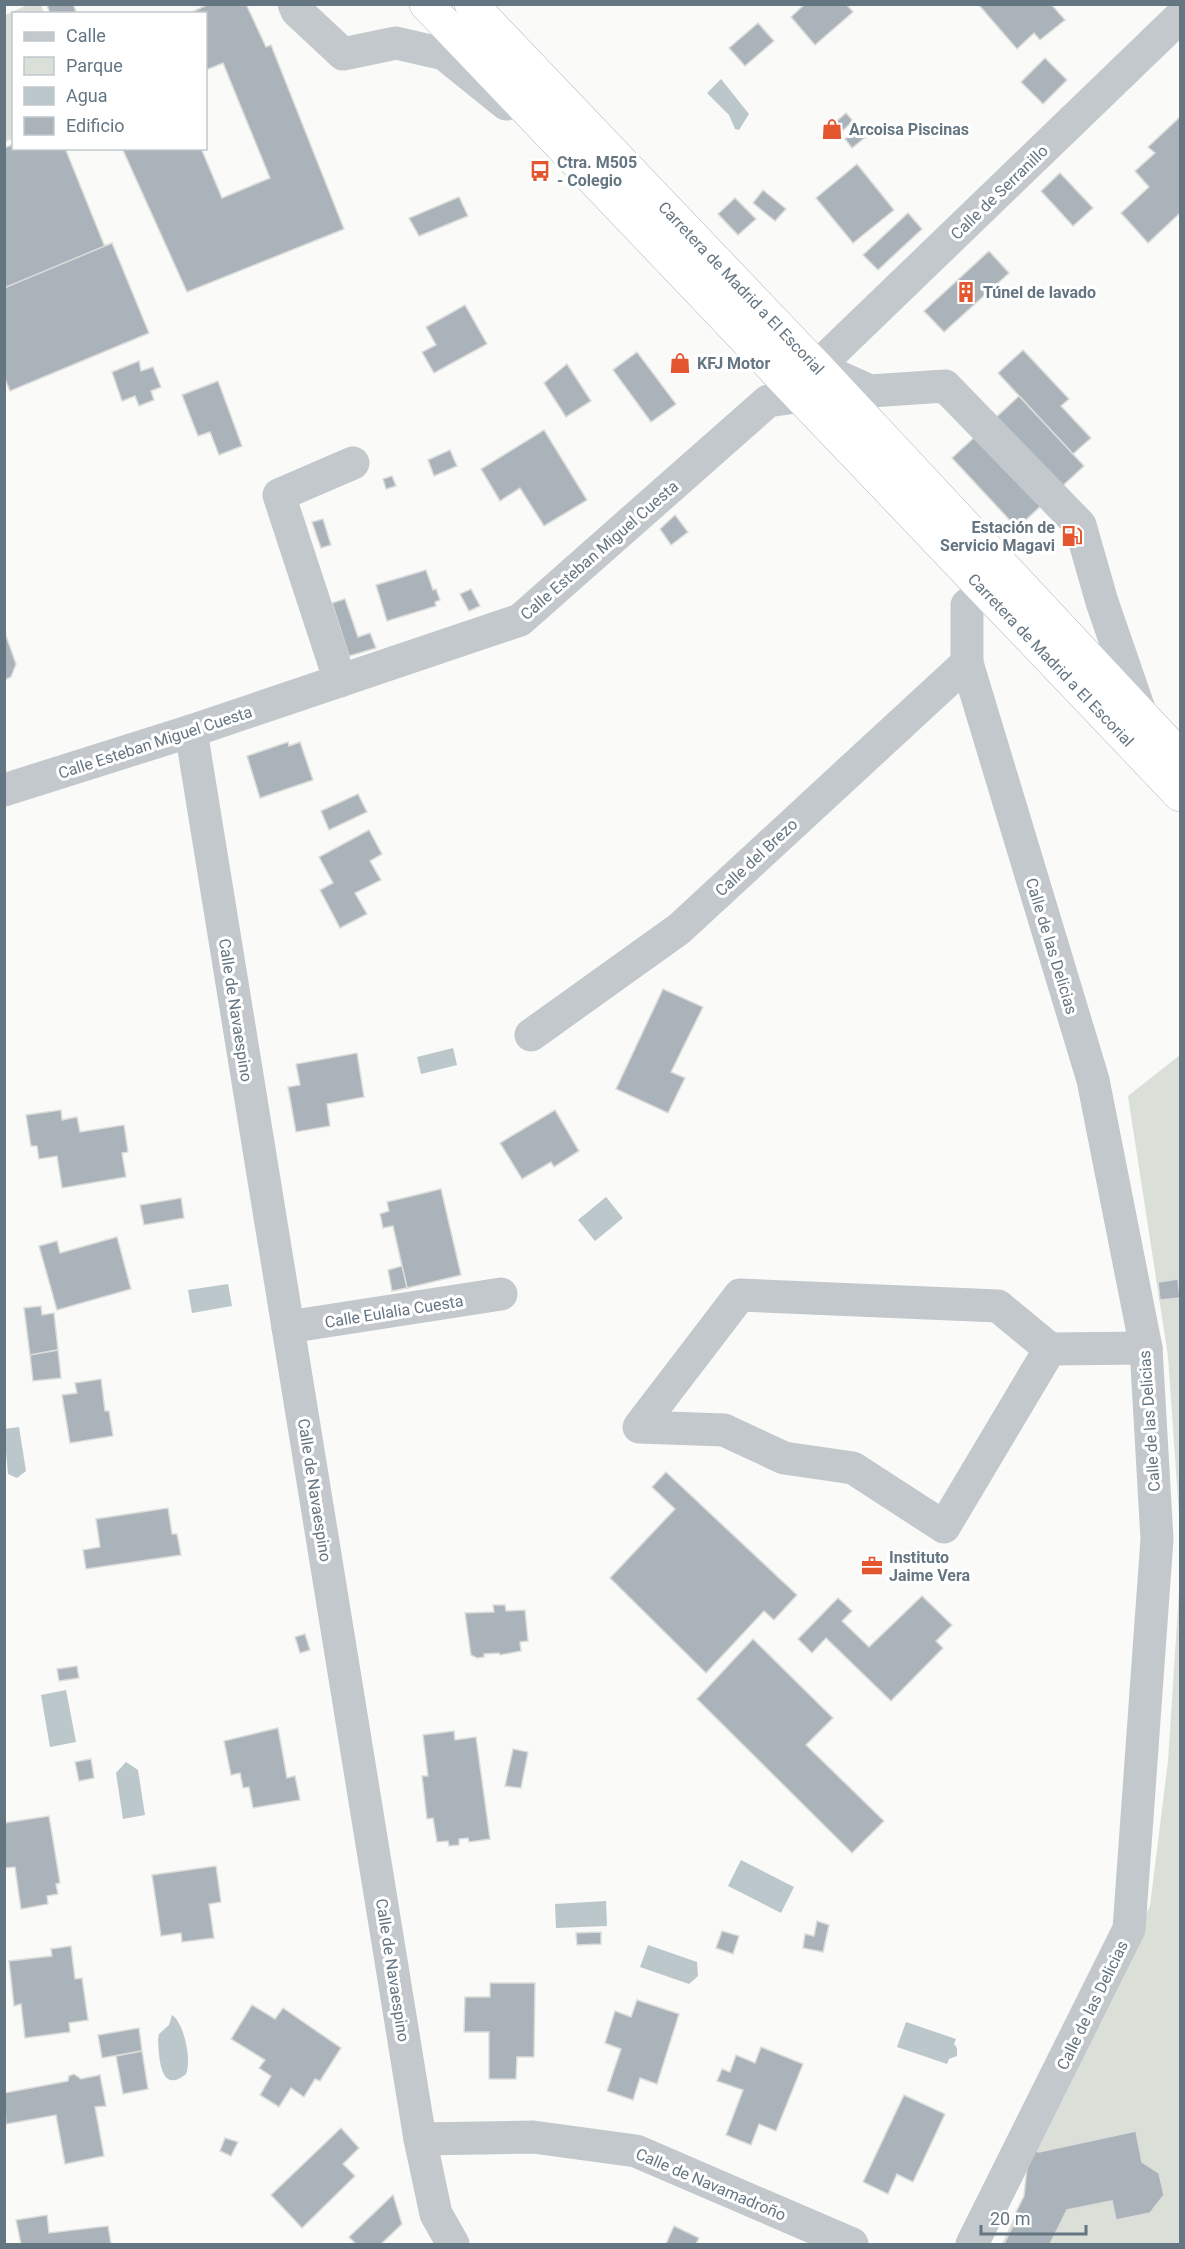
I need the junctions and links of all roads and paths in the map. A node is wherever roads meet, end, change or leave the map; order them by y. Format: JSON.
{"nodes":[{"id":1,"x":294,"y":4,"type":"edge"},
{"id":2,"x":426,"y":4,"type":"edge"},
{"id":3,"x":471,"y":4,"type":"edge"},
{"id":4,"x":1180,"y":17,"type":"edge"},
{"id":5,"x":566,"y":152,"type":"junction"},
{"id":6,"x":817,"y":367,"type":"junction"},
{"id":7,"x":802,"y":396,"type":"junction"},
{"id":8,"x":353,"y":463,"type":"dead end"},
{"id":9,"x":984,"y":590,"type":"junction"},
{"id":10,"x":968,"y":663,"type":"junction"},
{"id":11,"x":340,"y":681,"type":"junction"},
{"id":12,"x":1141,"y":715,"type":"junction"},
{"id":13,"x":191,"y":731,"type":"junction"},
{"id":14,"x":1180,"y":756,"type":"edge"},
{"id":15,"x":4,"y":790,"type":"edge"},
{"id":16,"x":1180,"y":795,"type":"edge"},
{"id":17,"x":531,"y":1035,"type":"dead end"},
{"id":18,"x":501,"y":1294,"type":"dead end"},
{"id":19,"x":288,"y":1327,"type":"junction"},
{"id":20,"x":1146,"y":1348,"type":"junction"},
{"id":21,"x":1050,"y":1349,"type":"junction"},
{"id":22,"x":420,"y":2139,"type":"junction"},
{"id":23,"x":453,"y":2244,"type":"edge"},
{"id":24,"x":852,"y":2244,"type":"edge"},
{"id":25,"x":972,"y":2244,"type":"edge"}],
"edges":[{"from":1,"to":5,"type":"street"},
{"from":2,"to":5,"type":"highway","name":"Carretera de Madrid a El Escorial"},
{"from":3,"to":6,"type":"highway","name":"Carretera de Madrid a El Escorial"},
{"from":4,"to":6,"type":"street","name":"Calle de Serranillo"},
{"from":5,"to":7,"type":"highway","name":"Carretera de Madrid a El Escorial"},
{"from":6,"to":12,"type":"highway","name":"Carretera de Madrid a El Escorial"},
{"from":6,"to":12,"type":"street"},
{"from":7,"to":9,"type":"highway","name":"Carretera de Madrid a El Escorial"},
{"from":7,"to":11,"type":"street","name":"Calle Esteban Miguel Cuesta"},
{"from":8,"to":11,"type":"street"},
{"from":9,"to":10,"type":"street","name":"Calle de las Delicias"},
{"from":9,"to":16,"type":"highway","name":"Carretera de Madrid a El Escorial"},
{"from":10,"to":17,"type":"street","name":"Calle del Brezo"},
{"from":10,"to":20,"type":"street","name":"Calle de las Delicias"},
{"from":11,"to":13,"type":"street","name":"Calle Esteban Miguel Cuesta"},
{"from":12,"to":14,"type":"highway","name":"Carretera de Madrid a El Escorial"},
{"from":13,"to":15,"type":"street","name":"Calle Esteban Miguel Cuesta"},
{"from":13,"to":19,"type":"street","name":"Calle de Navaespino"},
{"from":18,"to":19,"type":"street","name":"Calle Eulalia Cuesta"},
{"from":19,"to":22,"type":"street","name":"Calle de Navaespino"},
{"from":20,"to":21,"type":"street"},
{"from":20,"to":25,"type":"street","name":"Calle de las Delicias"},
{"from":21,"to":21,"type":"street"},
{"from":22,"to":23,"type":"street","name":"Calle de Navaespino"},
{"from":22,"to":24,"type":"street","name":"Calle de Navamadroño"}]}
